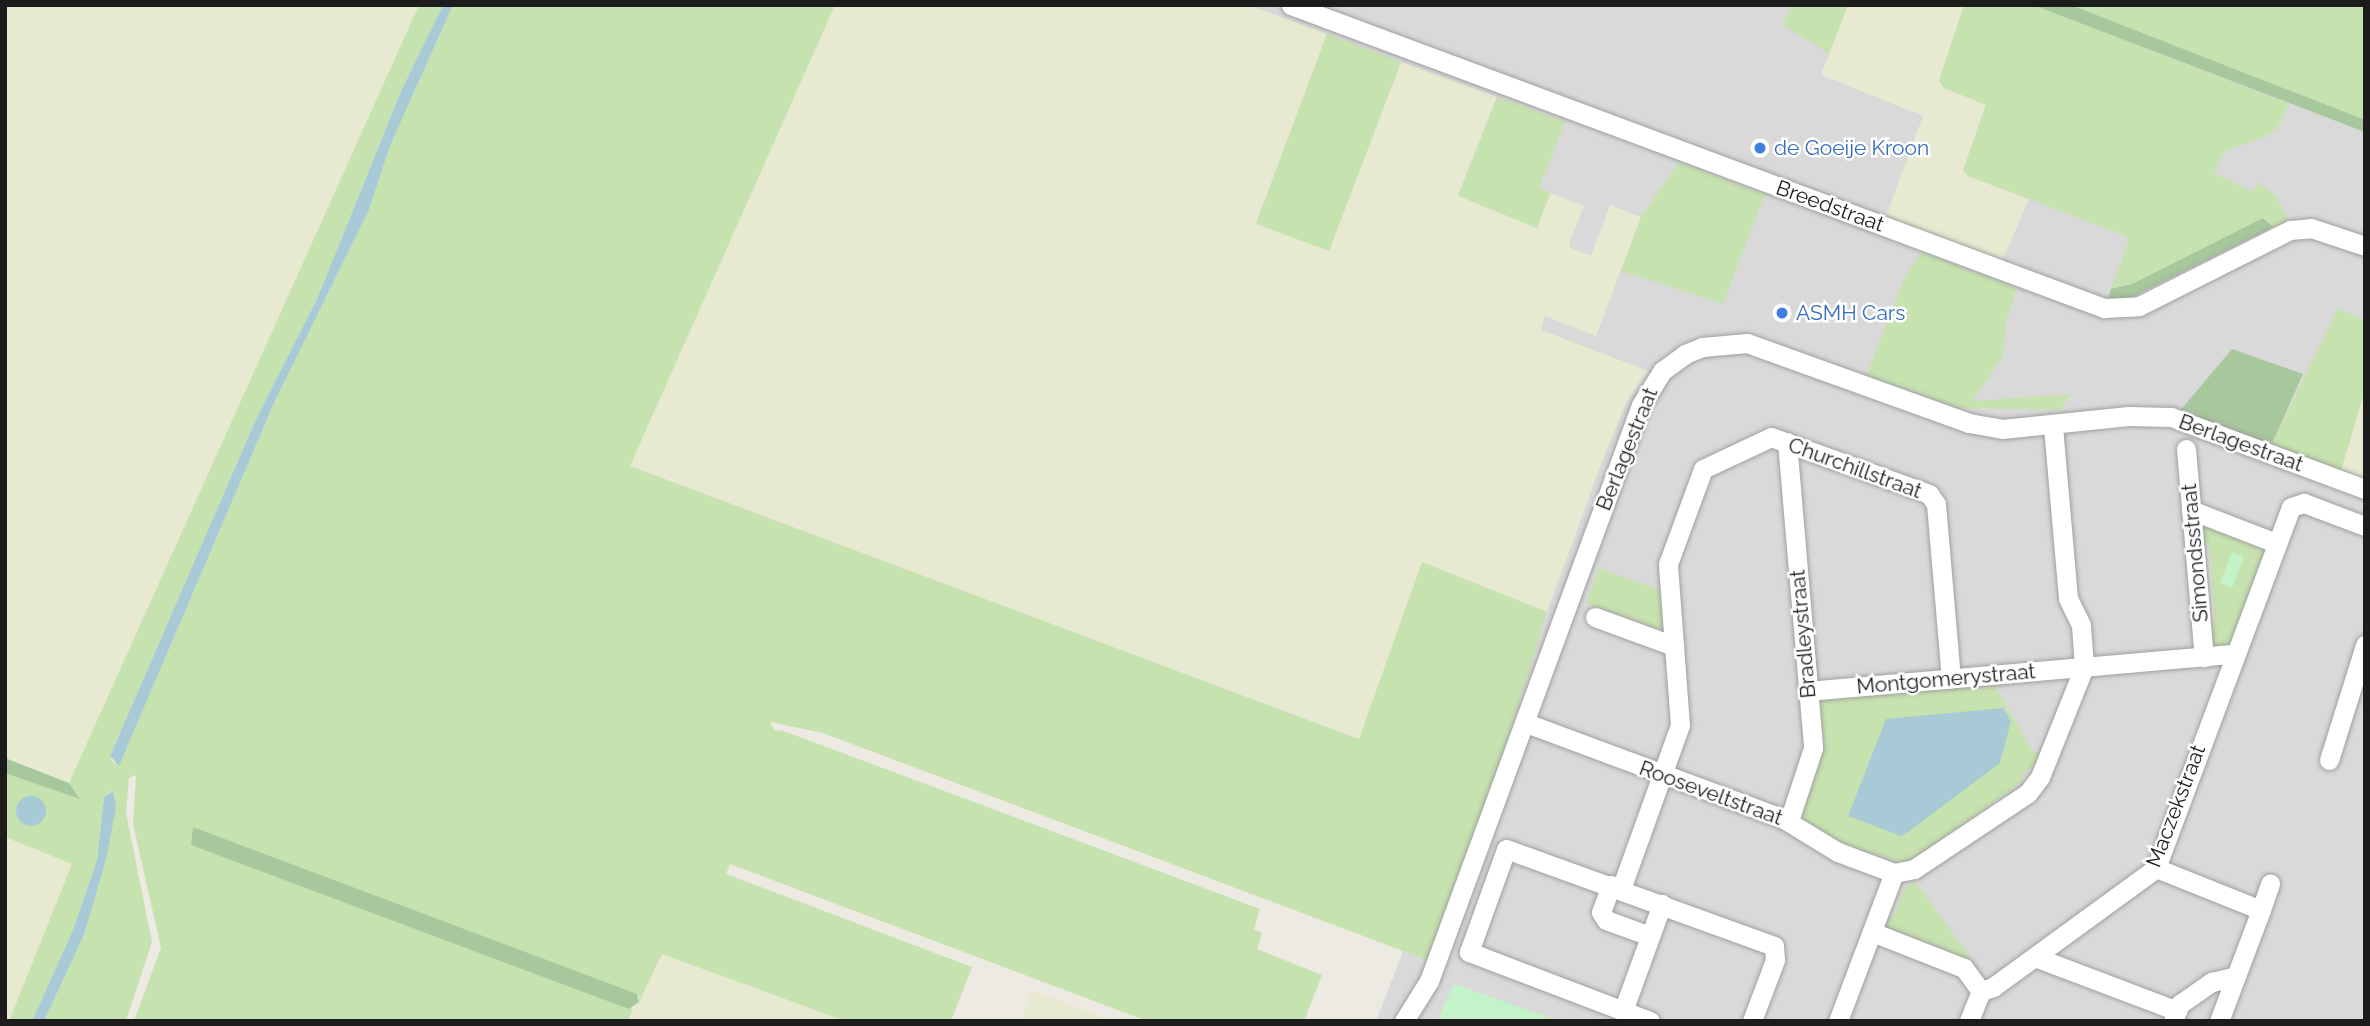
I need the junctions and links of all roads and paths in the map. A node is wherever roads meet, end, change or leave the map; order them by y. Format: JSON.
{"nodes":[{"id":1,"x":1291,"y":5,"type":"edge"},
{"id":2,"x":2365,"y":246,"type":"edge"},
{"id":3,"x":2053,"y":425,"type":"junction"},
{"id":4,"x":1787,"y":442,"type":"junction"},
{"id":5,"x":2186,"y":449,"type":"dead end"},
{"id":6,"x":2365,"y":489,"type":"edge"},
{"id":7,"x":2191,"y":510,"type":"junction"},
{"id":8,"x":2365,"y":526,"type":"edge"},
{"id":9,"x":2276,"y":544,"type":"junction"},
{"id":10,"x":1595,"y":617,"type":"dead end"},
{"id":11,"x":2365,"y":645,"type":"edge"},
{"id":12,"x":1674,"y":646,"type":"junction"},
{"id":13,"x":2234,"y":654,"type":"junction"},
{"id":14,"x":2204,"y":657,"type":"junction"},
{"id":15,"x":2084,"y":667,"type":"junction"},
{"id":16,"x":1951,"y":678,"type":"junction"},
{"id":17,"x":1808,"y":691,"type":"junction"},
{"id":18,"x":1526,"y":723,"type":"junction"},
{"id":19,"x":2329,"y":760,"type":"dead end"},
{"id":20,"x":1662,"y":775,"type":"junction"},
{"id":21,"x":1789,"y":821,"type":"junction"},
{"id":22,"x":2157,"y":868,"type":"junction"},
{"id":23,"x":1894,"y":873,"type":"junction"},
{"id":24,"x":2270,"y":884,"type":"dead end"},
{"id":25,"x":1616,"y":887,"type":"junction"},
{"id":26,"x":1662,"y":904,"type":"junction"},
{"id":27,"x":2261,"y":910,"type":"junction"},
{"id":28,"x":1872,"y":932,"type":"junction"},
{"id":29,"x":1650,"y":936,"type":"junction"},
{"id":30,"x":2035,"y":957,"type":"junction"},
{"id":31,"x":2236,"y":976,"type":"junction"},
{"id":32,"x":1980,"y":991,"type":"junction"},
{"id":33,"x":1623,"y":1011,"type":"junction"},
{"id":34,"x":2175,"y":1016,"type":"edge"},
{"id":35,"x":1404,"y":1021,"type":"edge"},
{"id":36,"x":1650,"y":1021,"type":"edge"},
{"id":37,"x":1752,"y":1021,"type":"edge"},
{"id":38,"x":1838,"y":1021,"type":"edge"},
{"id":39,"x":1969,"y":1021,"type":"edge"},
{"id":40,"x":2220,"y":1021,"type":"edge"}],
"edges":[{"from":1,"to":2,"type":"street","name":"Breedstraat"},
{"from":3,"to":6,"type":"street","name":"Berlagestraat"},
{"from":3,"to":15,"type":"street"},
{"from":3,"to":18,"type":"street","name":"Berlagestraat"},
{"from":4,"to":12,"type":"street","name":"Churchillstraat"},
{"from":4,"to":16,"type":"street","name":"Churchillstraat"},
{"from":4,"to":17,"type":"street","name":"Bradleystraat"},
{"from":5,"to":7,"type":"street","name":"Simondsstraat"},
{"from":7,"to":9,"type":"street"},
{"from":7,"to":14,"type":"street","name":"Simondsstraat"},
{"from":8,"to":9,"type":"street","name":"Maczekstraat"},
{"from":9,"to":13,"type":"street","name":"Maczekstraat"},
{"from":10,"to":12,"type":"street"},
{"from":11,"to":19,"type":"street"},
{"from":12,"to":20,"type":"street","name":"Churchillstraat"},
{"from":13,"to":14,"type":"street"},
{"from":13,"to":22,"type":"street","name":"Maczekstraat"},
{"from":14,"to":15,"type":"street"},
{"from":15,"to":16,"type":"street","name":"Montgomerystraat"},
{"from":15,"to":23,"type":"street"},
{"from":16,"to":17,"type":"street","name":"Montgomerystraat"},
{"from":17,"to":21,"type":"street","name":"Bradleystraat"},
{"from":18,"to":20,"type":"street","name":"Rooseveltstraat"},
{"from":18,"to":35,"type":"street","name":"Berlagestraat"},
{"from":20,"to":21,"type":"street","name":"Rooseveltstraat"},
{"from":20,"to":25,"type":"street","name":"Churchillstraat"},
{"from":21,"to":23,"type":"street","name":"Rooseveltstraat"},
{"from":22,"to":27,"type":"street"},
{"from":22,"to":30,"type":"street","name":"Maczekstraat"},
{"from":23,"to":28,"type":"street"},
{"from":24,"to":27,"type":"street"},
{"from":25,"to":26,"type":"street"},
{"from":25,"to":29,"type":"street","name":"Churchillstraat"},
{"from":25,"to":33,"type":"street"},
{"from":26,"to":29,"type":"street"},
{"from":26,"to":37,"type":"street"},
{"from":27,"to":31,"type":"street"},
{"from":28,"to":32,"type":"street"},
{"from":28,"to":38,"type":"street"},
{"from":29,"to":33,"type":"street"},
{"from":30,"to":32,"type":"street","name":"Maczekstraat"},
{"from":30,"to":34,"type":"street"},
{"from":31,"to":34,"type":"street"},
{"from":31,"to":40,"type":"street"},
{"from":32,"to":39,"type":"street"},
{"from":33,"to":36,"type":"street"}]}
